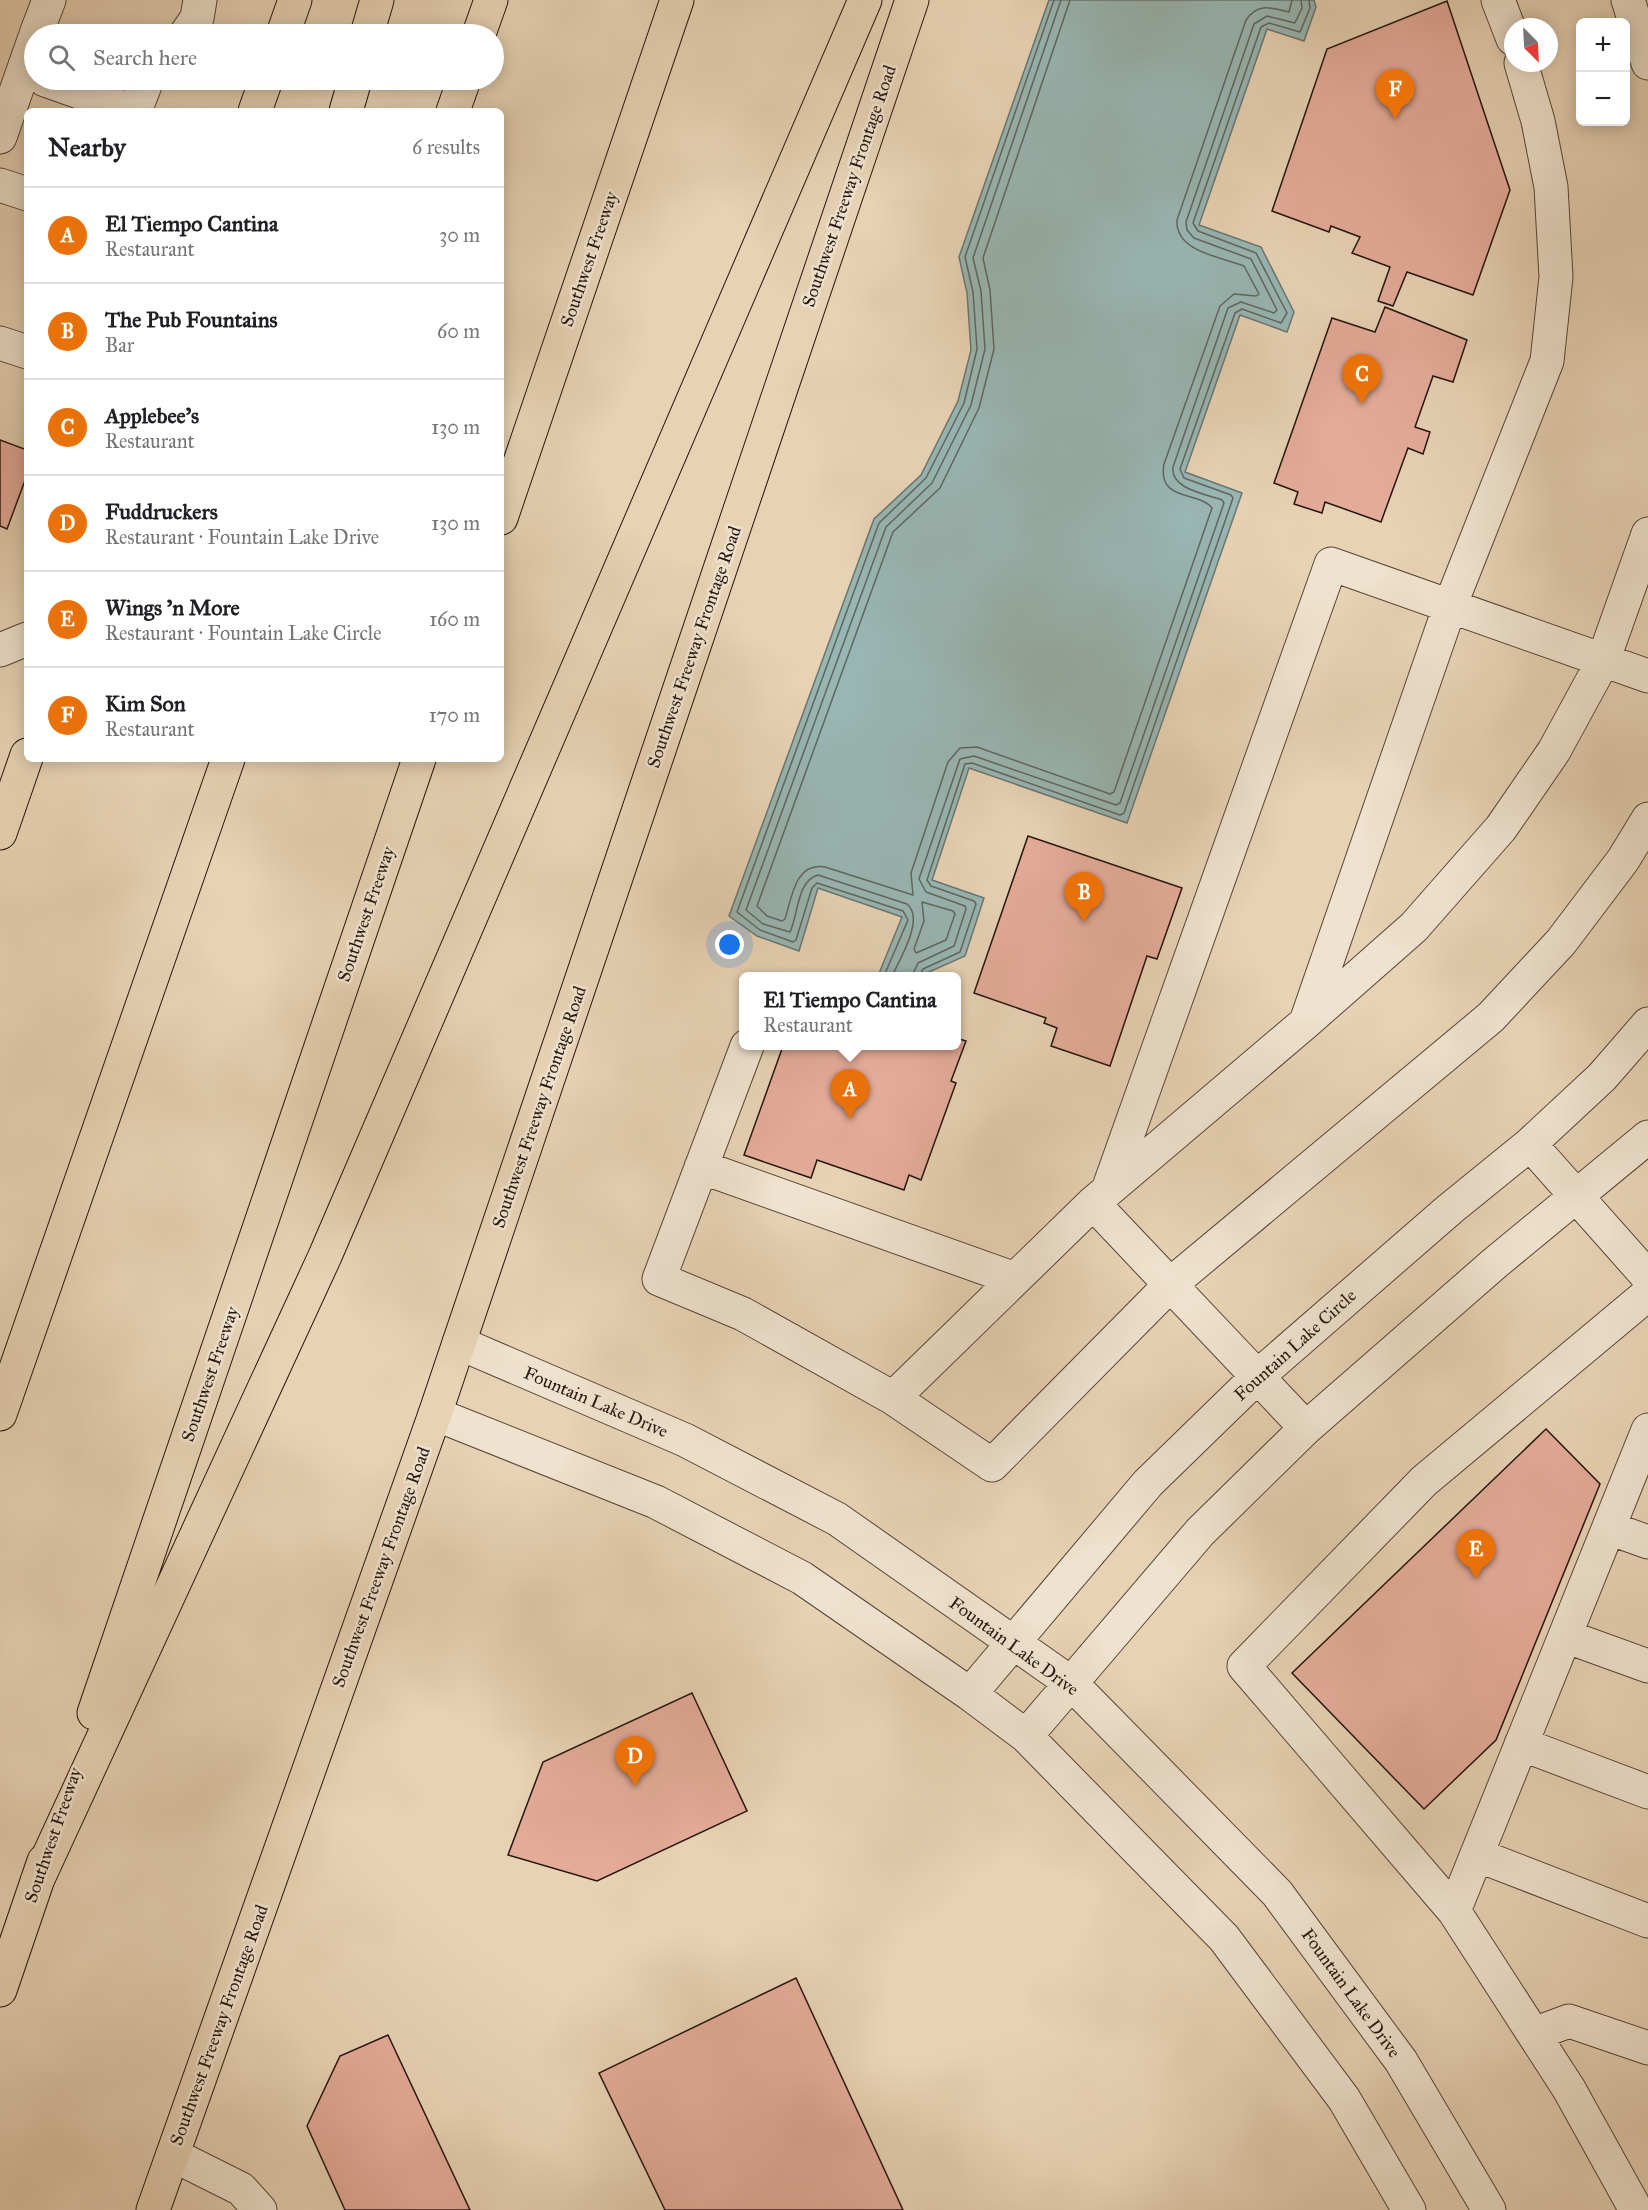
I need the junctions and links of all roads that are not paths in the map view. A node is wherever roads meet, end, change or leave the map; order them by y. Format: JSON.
{"nodes":[{"id":1,"x":49,"y":0,"type":"edge"},
{"id":2,"x":200,"y":0,"type":"edge"},
{"id":3,"x":295,"y":0,"type":"edge"},
{"id":4,"x":377,"y":0,"type":"edge"},
{"id":5,"x":491,"y":0,"type":"edge"},
{"id":6,"x":677,"y":0,"type":"edge"},
{"id":7,"x":865,"y":0,"type":"edge"},
{"id":8,"x":912,"y":0,"type":"edge"},
{"id":9,"x":1498,"y":0,"type":"edge"},
{"id":10,"x":1628,"y":0,"type":"edge"},
{"id":11,"x":1505,"y":18,"type":"edge"},
{"id":12,"x":40,"y":24,"type":"edge"},
{"id":13,"x":193,"y":24,"type":"edge"},
{"id":14,"x":287,"y":24,"type":"edge"},
{"id":15,"x":370,"y":24,"type":"edge"},
{"id":16,"x":483,"y":24,"type":"edge"},
{"id":17,"x":1648,"y":63,"type":"edge"},
{"id":18,"x":1524,"y":72,"type":"edge"},
{"id":19,"x":24,"y":78,"type":"edge"},
{"id":20,"x":74,"y":90,"type":"edge"},
{"id":21,"x":143,"y":90,"type":"edge"},
{"id":22,"x":262,"y":90,"type":"edge"},
{"id":23,"x":352,"y":90,"type":"edge"},
{"id":24,"x":460,"y":90,"type":"edge"},
{"id":25,"x":125,"y":108,"type":"edge"},
{"id":26,"x":135,"y":108,"type":"edge"},
{"id":27,"x":256,"y":108,"type":"edge"},
{"id":28,"x":347,"y":108,"type":"edge"},
{"id":29,"x":454,"y":108,"type":"edge"},
{"id":30,"x":0,"y":137,"type":"edge"},
{"id":31,"x":0,"y":185,"type":"edge"},
{"id":32,"x":24,"y":193,"type":"edge"},
{"id":33,"x":0,"y":344,"type":"edge"},
{"id":34,"x":24,"y":351,"type":"edge"},
{"id":35,"x":504,"y":509,"type":"edge"},
{"id":36,"x":1648,"y":534,"type":"edge"},
{"id":37,"x":1450,"y":606,"type":"junction"},
{"id":38,"x":24,"y":640,"type":"edge"},
{"id":39,"x":0,"y":650,"type":"edge"},
{"id":40,"x":1604,"y":661,"type":"junction"},
{"id":41,"x":1648,"y":676,"type":"edge"},
{"id":42,"x":418,"y":762,"type":"edge"},
{"id":43,"x":15,"y":767,"type":"edge"},
{"id":44,"x":219,"y":768,"type":"edge"},
{"id":45,"x":1648,"y":819,"type":"edge"},
{"id":46,"x":0,"y":833,"type":"edge"},
{"id":47,"x":1305,"y":1023,"type":"junction"},
{"id":48,"x":1648,"y":1024,"type":"edge"},
{"id":49,"x":745,"y":1050,"type":"edge"},
{"id":50,"x":1648,"y":1137,"type":"edge"},
{"id":51,"x":1530,"y":1144,"type":"junction"},
{"id":52,"x":701,"y":1167,"type":"junction"},
{"id":53,"x":1100,"y":1197,"type":"junction"},
{"id":54,"x":1578,"y":1197,"type":"junction"},
{"id":55,"x":1648,"y":1277,"type":"edge"},
{"id":56,"x":1015,"y":1279,"type":"junction"},
{"id":57,"x":1172,"y":1283,"type":"junction"},
{"id":58,"x":1648,"y":1294,"type":"edge"},
{"id":59,"x":459,"y":1343,"type":"junction"},
{"id":60,"x":1258,"y":1376,"type":"junction"},
{"id":61,"x":893,"y":1398,"type":"junction"},
{"id":62,"x":0,"y":1414,"type":"edge"},
{"id":63,"x":435,"y":1414,"type":"junction"},
{"id":64,"x":1306,"y":1428,"type":"junction"},
{"id":65,"x":1648,"y":1430,"type":"edge"},
{"id":66,"x":1609,"y":1528,"type":"junction"},
{"id":67,"x":1648,"y":1542,"type":"edge"},
{"id":68,"x":1565,"y":1636,"type":"junction"},
{"id":69,"x":1011,"y":1643,"type":"junction"},
{"id":70,"x":1648,"y":1666,"type":"edge"},
{"id":71,"x":1071,"y":1683,"type":"junction"},
{"id":72,"x":970,"y":1694,"type":"junction"},
{"id":73,"x":1026,"y":1736,"type":"junction"},
{"id":74,"x":1521,"y":1744,"type":"junction"},
{"id":75,"x":1648,"y":1792,"type":"edge"},
{"id":76,"x":1477,"y":1855,"type":"junction"},
{"id":77,"x":37,"y":1881,"type":"junction"},
{"id":78,"x":1454,"y":1911,"type":"junction"},
{"id":79,"x":1648,"y":1921,"type":"edge"},
{"id":80,"x":0,"y":1990,"type":"edge"},
{"id":81,"x":1534,"y":2034,"type":"junction"},
{"id":82,"x":1648,"y":2048,"type":"edge"},
{"id":83,"x":172,"y":2155,"type":"junction"},
{"id":84,"x":153,"y":2210,"type":"edge"},
{"id":85,"x":260,"y":2210,"type":"edge"},
{"id":86,"x":1409,"y":2210,"type":"edge"},
{"id":87,"x":1488,"y":2210,"type":"edge"},
{"id":88,"x":1636,"y":2210,"type":"edge"}],
"edges":[{"from":1,"to":12,"type":"street"},
{"from":2,"to":13,"type":"street"},
{"from":3,"to":14,"type":"main road"},
{"from":4,"to":15,"type":"main road"},
{"from":5,"to":16,"type":"main road"},
{"from":6,"to":35,"type":"main road","name":"Southwest Freeway"},
{"from":7,"to":77,"type":"main road"},
{"from":8,"to":59,"type":"main road","name":"Southwest Freeway Frontage Road"},
{"from":9,"to":11,"type":"street"},
{"from":10,"to":17,"type":"street"},
{"from":18,"to":37,"type":"street"},
{"from":19,"to":30,"type":"street"},
{"from":20,"to":25,"type":"street"},
{"from":21,"to":26,"type":"street"},
{"from":22,"to":27,"type":"main road"},
{"from":23,"to":28,"type":"main road"},
{"from":24,"to":29,"type":"main road"},
{"from":31,"to":32,"type":"street"},
{"from":33,"to":34,"type":"street"},
{"from":36,"to":40,"type":"street"},
{"from":37,"to":40,"type":"street"},
{"from":37,"to":47,"type":"street"},
{"from":37,"to":53,"type":"street"},
{"from":38,"to":39,"type":"street"},
{"from":40,"to":41,"type":"street"},
{"from":40,"to":47,"type":"street"},
{"from":42,"to":77,"type":"main road","name":"Southwest Freeway"},
{"from":43,"to":46,"type":"main road"},
{"from":44,"to":62,"type":"main road"},
{"from":45,"to":57,"type":"street"},
{"from":47,"to":53,"type":"street"},
{"from":48,"to":51,"type":"street","name":"Fountain Lake Circle"},
{"from":49,"to":52,"type":"street"},
{"from":50,"to":54,"type":"street"},
{"from":51,"to":54,"type":"street"},
{"from":51,"to":60,"type":"street","name":"Fountain Lake Circle"},
{"from":52,"to":56,"type":"street"},
{"from":52,"to":61,"type":"street"},
{"from":53,"to":56,"type":"street"},
{"from":53,"to":57,"type":"street"},
{"from":54,"to":55,"type":"street"},
{"from":54,"to":64,"type":"street"},
{"from":56,"to":61,"type":"street"},
{"from":57,"to":60,"type":"street"},
{"from":57,"to":61,"type":"street"},
{"from":58,"to":78,"type":"street"},
{"from":59,"to":63,"type":"main road","name":"Southwest Freeway Frontage Road"},
{"from":59,"to":69,"type":"street","name":"Fountain Lake Drive"},
{"from":60,"to":64,"type":"street"},
{"from":60,"to":69,"type":"street","name":"Fountain Lake Circle"},
{"from":63,"to":72,"type":"street"},
{"from":63,"to":83,"type":"main road","name":"Southwest Freeway Frontage Road"},
{"from":64,"to":71,"type":"street"},
{"from":65,"to":66,"type":"street"},
{"from":66,"to":67,"type":"street"},
{"from":66,"to":68,"type":"street"},
{"from":68,"to":70,"type":"street"},
{"from":68,"to":74,"type":"street"},
{"from":69,"to":71,"type":"street","name":"Fountain Lake Drive"},
{"from":69,"to":72,"type":"street","name":"Fountain Lake Circle"},
{"from":71,"to":73,"type":"street"},
{"from":71,"to":87,"type":"street","name":"Fountain Lake Drive"},
{"from":72,"to":73,"type":"street"},
{"from":73,"to":86,"type":"street"},
{"from":74,"to":75,"type":"street"},
{"from":74,"to":76,"type":"street"},
{"from":76,"to":78,"type":"street"},
{"from":76,"to":79,"type":"street"},
{"from":77,"to":80,"type":"main road","name":"Southwest Freeway"},
{"from":78,"to":81,"type":"street"},
{"from":81,"to":82,"type":"street"},
{"from":81,"to":88,"type":"street"},
{"from":83,"to":84,"type":"main road","name":"Southwest Freeway Frontage Road"},
{"from":83,"to":85,"type":"street"}]}
